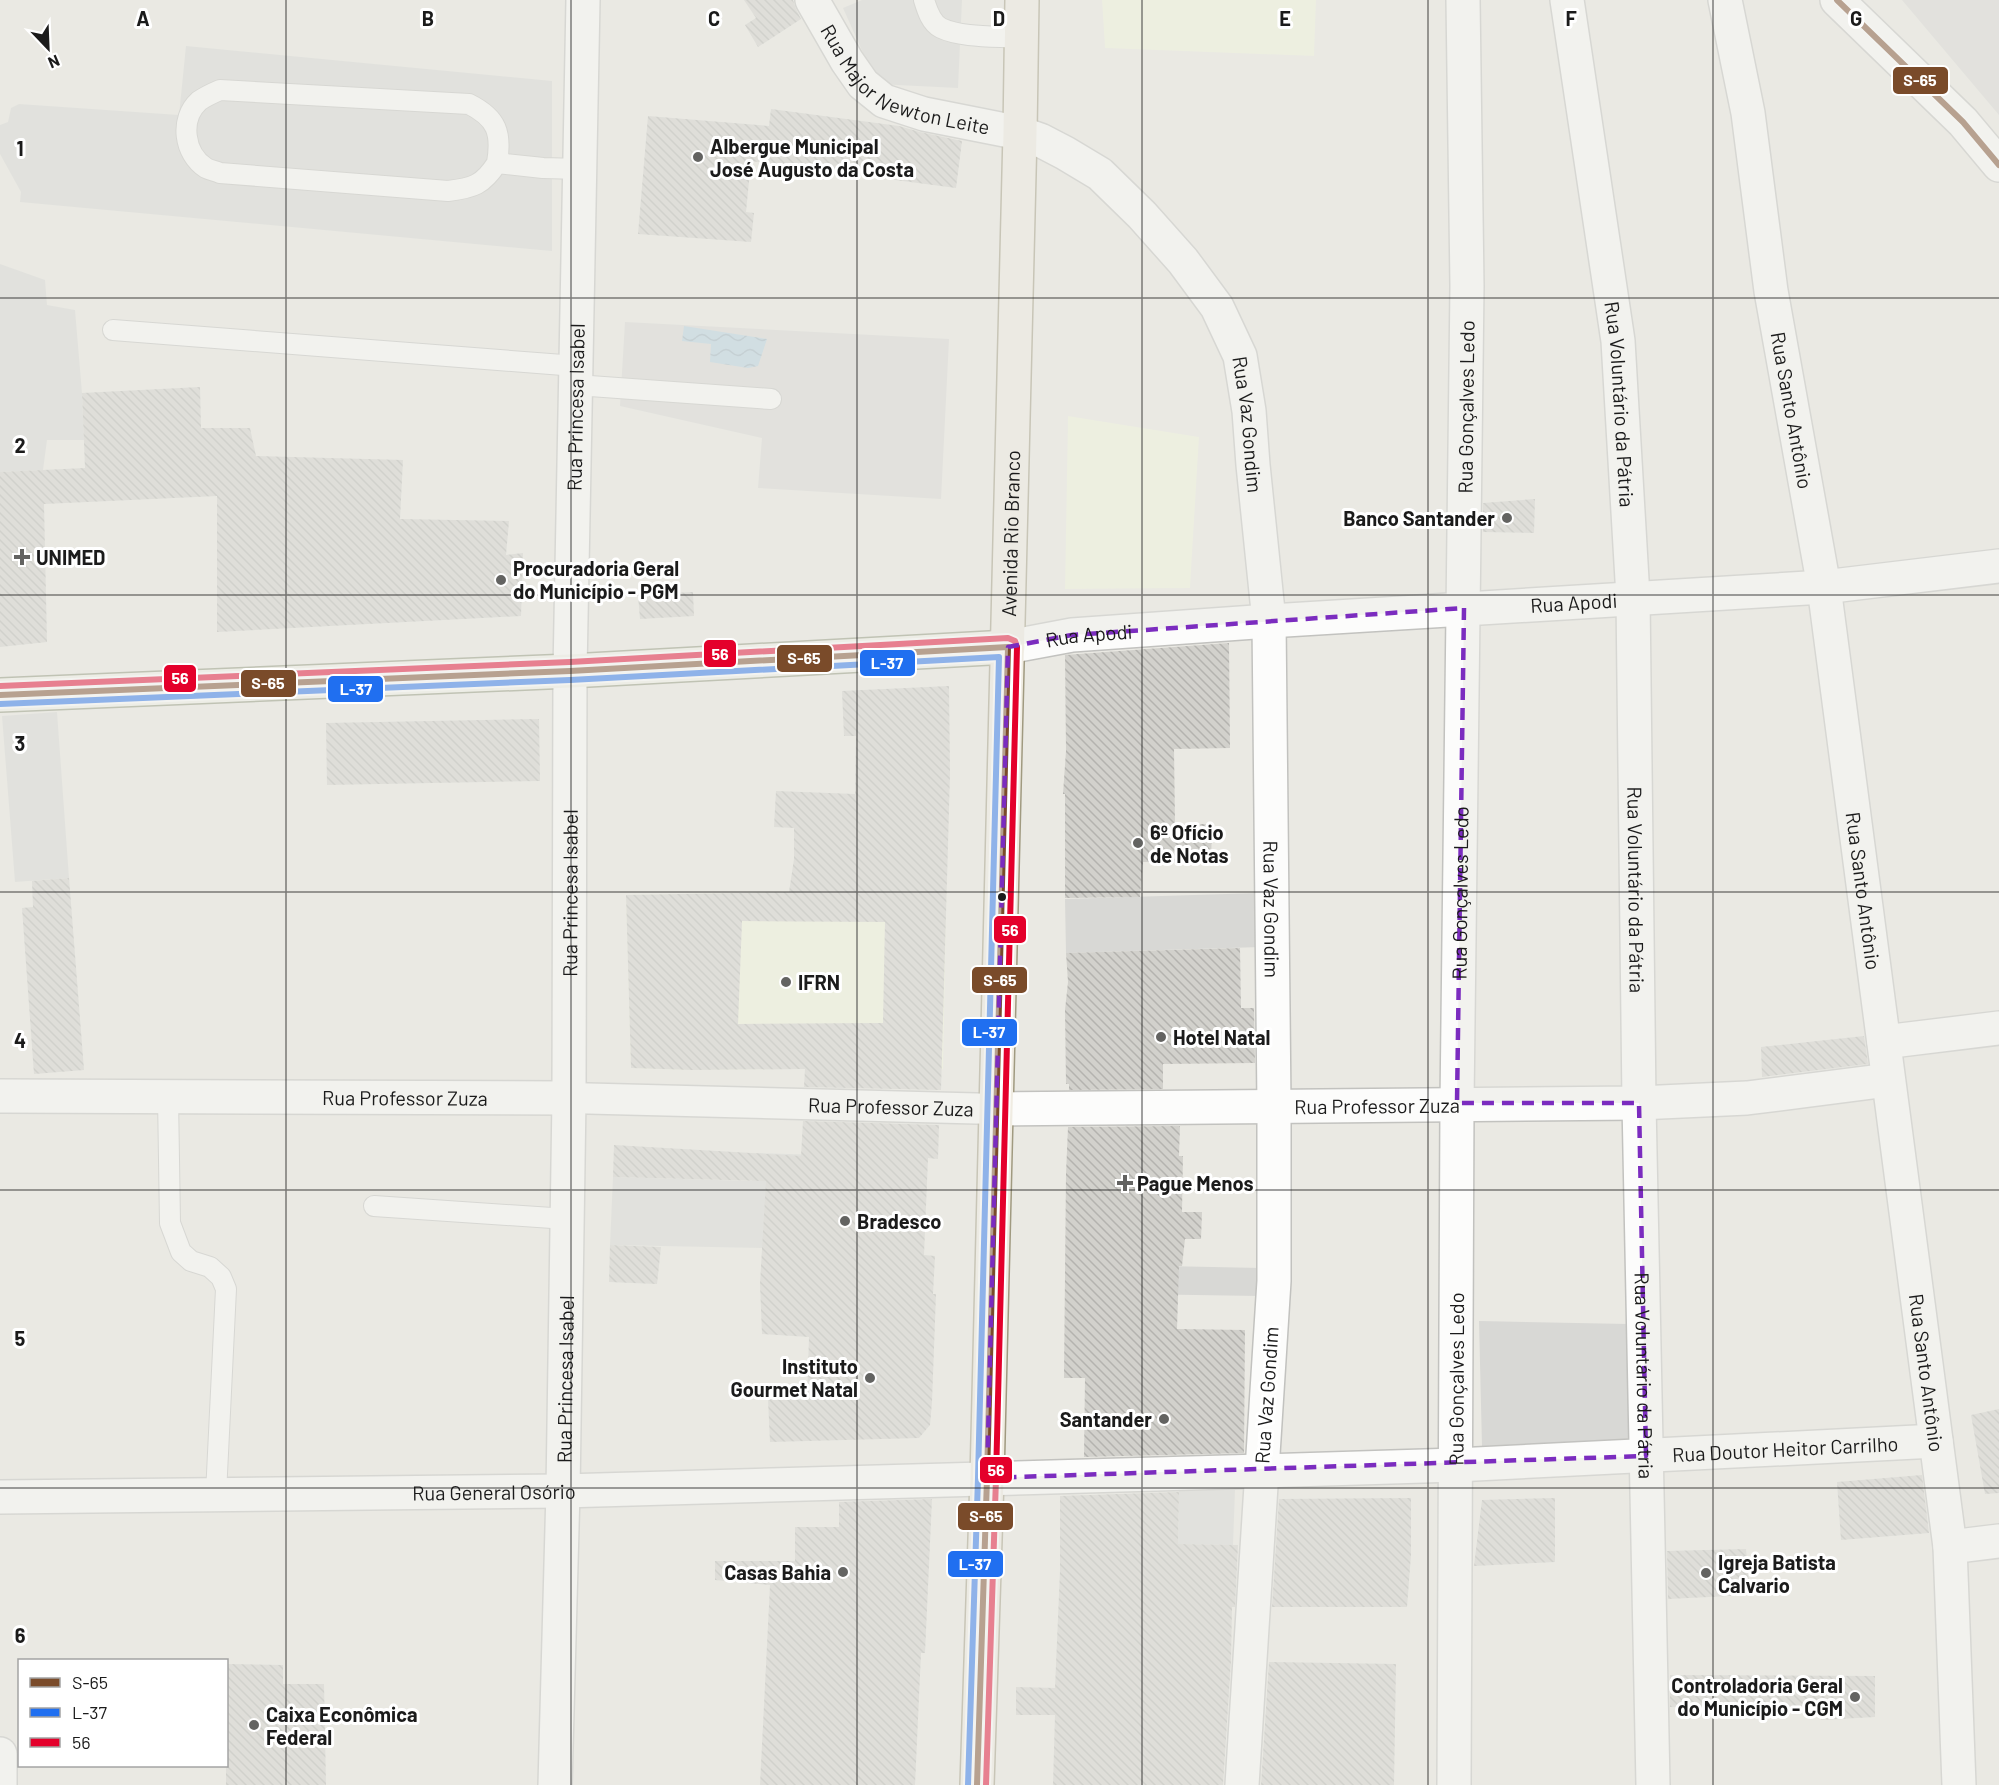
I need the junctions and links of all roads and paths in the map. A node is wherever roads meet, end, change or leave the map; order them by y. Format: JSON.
{"nodes":[{"id":1,"x":583,"y":0,"type":"edge"},
{"id":2,"x":812,"y":0,"type":"edge"},
{"id":3,"x":924,"y":0,"type":"edge"},
{"id":4,"x":1022,"y":0,"type":"edge"},
{"id":5,"x":1463,"y":0,"type":"edge"},
{"id":6,"x":1567,"y":0,"type":"edge"},
{"id":7,"x":1725,"y":0,"type":"edge"},
{"id":8,"x":1837,"y":0,"type":"edge"},
{"id":9,"x":1021,"y":38,"type":"junction"},
{"id":10,"x":1020,"y":133,"type":"junction"},
{"id":11,"x":497,"y":163,"type":"junction"},
{"id":12,"x":1999,"y":165,"type":"edge"},
{"id":13,"x":580,"y":169,"type":"junction"},
{"id":14,"x":113,"y":330,"type":"dead end"},
{"id":15,"x":576,"y":376,"type":"junction"},
{"id":16,"x":771,"y":399,"type":"dead end"},
{"id":17,"x":1999,"y":566,"type":"edge"},
{"id":18,"x":1824,"y":587,"type":"junction"},
{"id":19,"x":1634,"y":597,"type":"junction"},
{"id":20,"x":1464,"y":608,"type":"junction"},
{"id":21,"x":1269,"y":621,"type":"junction"},
{"id":22,"x":1008,"y":646,"type":"junction"},
{"id":23,"x":570,"y":671,"type":"junction"},
{"id":24,"x":0,"y":695,"type":"edge"},
{"id":25,"x":1999,"y":1028,"type":"edge"},
{"id":26,"x":1884,"y":1042,"type":"junction"},
{"id":27,"x":1888,"y":1080,"type":"junction"},
{"id":28,"x":0,"y":1095,"type":"edge"},
{"id":29,"x":168,"y":1096,"type":"junction"},
{"id":30,"x":569,"y":1098,"type":"junction"},
{"id":31,"x":1457,"y":1103,"type":"junction"},
{"id":32,"x":1639,"y":1103,"type":"junction"},
{"id":33,"x":1274,"y":1106,"type":"junction"},
{"id":34,"x":996,"y":1109,"type":"junction"},
{"id":35,"x":374,"y":1206,"type":"dead end"},
{"id":36,"x":567,"y":1219,"type":"junction"},
{"id":37,"x":1936,"y":1441,"type":"junction"},
{"id":38,"x":1646,"y":1456,"type":"junction"},
{"id":39,"x":1456,"y":1465,"type":"junction"},
{"id":40,"x":1261,"y":1471,"type":"junction"},
{"id":41,"x":987,"y":1478,"type":"junction"},
{"id":42,"x":563,"y":1491,"type":"junction"},
{"id":43,"x":216,"y":1494,"type":"junction"},
{"id":44,"x":0,"y":1497,"type":"edge"},
{"id":45,"x":1999,"y":1541,"type":"edge"},
{"id":46,"x":1950,"y":1547,"type":"junction"},
{"id":47,"x":0,"y":1754,"type":"edge"},
{"id":48,"x":0,"y":1785,"type":"edge"},
{"id":49,"x":555,"y":1785,"type":"edge"},
{"id":50,"x":977,"y":1785,"type":"edge"},
{"id":51,"x":1242,"y":1785,"type":"edge"},
{"id":52,"x":1454,"y":1785,"type":"edge"},
{"id":53,"x":1653,"y":1785,"type":"edge"},
{"id":54,"x":1959,"y":1785,"type":"edge"}],
"edges":[{"from":1,"to":13,"type":"street","name":"Rua Princesa Isabel"},
{"from":2,"to":10,"type":"street","name":"Rua Major Newton Leite"},
{"from":3,"to":9,"type":"lane"},
{"from":4,"to":9,"type":"main road","name":"Avenida Rio Branco"},
{"from":5,"to":20,"type":"street","name":"Rua Gonçalves Ledo"},
{"from":6,"to":19,"type":"street","name":"Rua Voluntário da Pátria"},
{"from":7,"to":18,"type":"street","name":"Rua Santo Antônio"},
{"from":8,"to":12,"type":"street"},
{"from":9,"to":10,"type":"main road","name":"Avenida Rio Branco"},
{"from":10,"to":21,"type":"street","name":"Rua Vaz Gondim"},
{"from":10,"to":22,"type":"main road","name":"Avenida Rio Branco"},
{"from":11,"to":11,"type":"lane"},
{"from":11,"to":13,"type":"lane"},
{"from":13,"to":15,"type":"street","name":"Rua Princesa Isabel"},
{"from":14,"to":15,"type":"lane"},
{"from":15,"to":16,"type":"lane"},
{"from":15,"to":23,"type":"street","name":"Rua Princesa Isabel"},
{"from":17,"to":18,"type":"street","name":"Rua Apodi"},
{"from":18,"to":19,"type":"street","name":"Rua Apodi"},
{"from":18,"to":26,"type":"street","name":"Rua Santo Antônio"},
{"from":19,"to":20,"type":"street","name":"Rua Apodi"},
{"from":19,"to":32,"type":"street","name":"Rua Voluntário da Pátria"},
{"from":20,"to":21,"type":"street","name":"Rua Apodi"},
{"from":20,"to":31,"type":"street","name":"Rua Gonçalves Ledo"},
{"from":21,"to":22,"type":"street","name":"Rua Apodi"},
{"from":21,"to":33,"type":"street","name":"Rua Vaz Gondim"},
{"from":22,"to":23,"type":"main road","name":"Rua Apodi"},
{"from":22,"to":34,"type":"main road","name":"Avenida Rio Branco"},
{"from":23,"to":24,"type":"main road","name":"Rua Apodi"},
{"from":23,"to":30,"type":"street","name":"Rua Princesa Isabel"},
{"from":25,"to":26,"type":"street"},
{"from":26,"to":27,"type":"street","name":"Rua Santo Antônio"},
{"from":27,"to":32,"type":"street","name":"Rua Professor Zuza"},
{"from":27,"to":37,"type":"street","name":"Rua Santo Antônio"},
{"from":28,"to":29,"type":"street","name":"Rua Professor Zuza"},
{"from":29,"to":30,"type":"street","name":"Rua Professor Zuza"},
{"from":29,"to":43,"type":"lane"},
{"from":30,"to":34,"type":"street","name":"Rua Professor Zuza"},
{"from":30,"to":36,"type":"street","name":"Rua Princesa Isabel"},
{"from":31,"to":32,"type":"street","name":"Rua Professor Zuza"},
{"from":31,"to":33,"type":"street","name":"Rua Professor Zuza"},
{"from":31,"to":39,"type":"street","name":"Rua Gonçalves Ledo"},
{"from":32,"to":38,"type":"street","name":"Rua Voluntário da Pátria"},
{"from":33,"to":34,"type":"street","name":"Rua Professor Zuza"},
{"from":33,"to":40,"type":"street","name":"Rua Vaz Gondim"},
{"from":34,"to":41,"type":"main road","name":"Avenida Rio Branco"},
{"from":35,"to":36,"type":"lane"},
{"from":36,"to":42,"type":"street","name":"Rua Princesa Isabel"},
{"from":37,"to":38,"type":"street","name":"Rua Doutor Heitor Carrilho"},
{"from":37,"to":46,"type":"street","name":"Rua Santo Antônio"},
{"from":38,"to":39,"type":"street","name":"Rua Doutor Heitor Carrilho"},
{"from":38,"to":53,"type":"street","name":"Rua Voluntário da Pátria"},
{"from":39,"to":40,"type":"street","name":"Rua Doutor Heitor Carrilho"},
{"from":39,"to":52,"type":"street","name":"Rua Gonçalves Ledo"},
{"from":40,"to":41,"type":"street","name":"Rua Doutor Heitor Carrilho"},
{"from":40,"to":51,"type":"street","name":"Rua Vaz Gondim"},
{"from":41,"to":42,"type":"street","name":"Rua General Osório"},
{"from":41,"to":50,"type":"main road","name":"Avenida Rio Branco"},
{"from":42,"to":43,"type":"street","name":"Rua General Osório"},
{"from":42,"to":49,"type":"street","name":"Rua Princesa Isabel"},
{"from":43,"to":44,"type":"street","name":"Rua General Osório"},
{"from":45,"to":46,"type":"street"},
{"from":46,"to":54,"type":"street","name":"Rua Santo Antônio"},
{"from":47,"to":48,"type":"street"}]}
